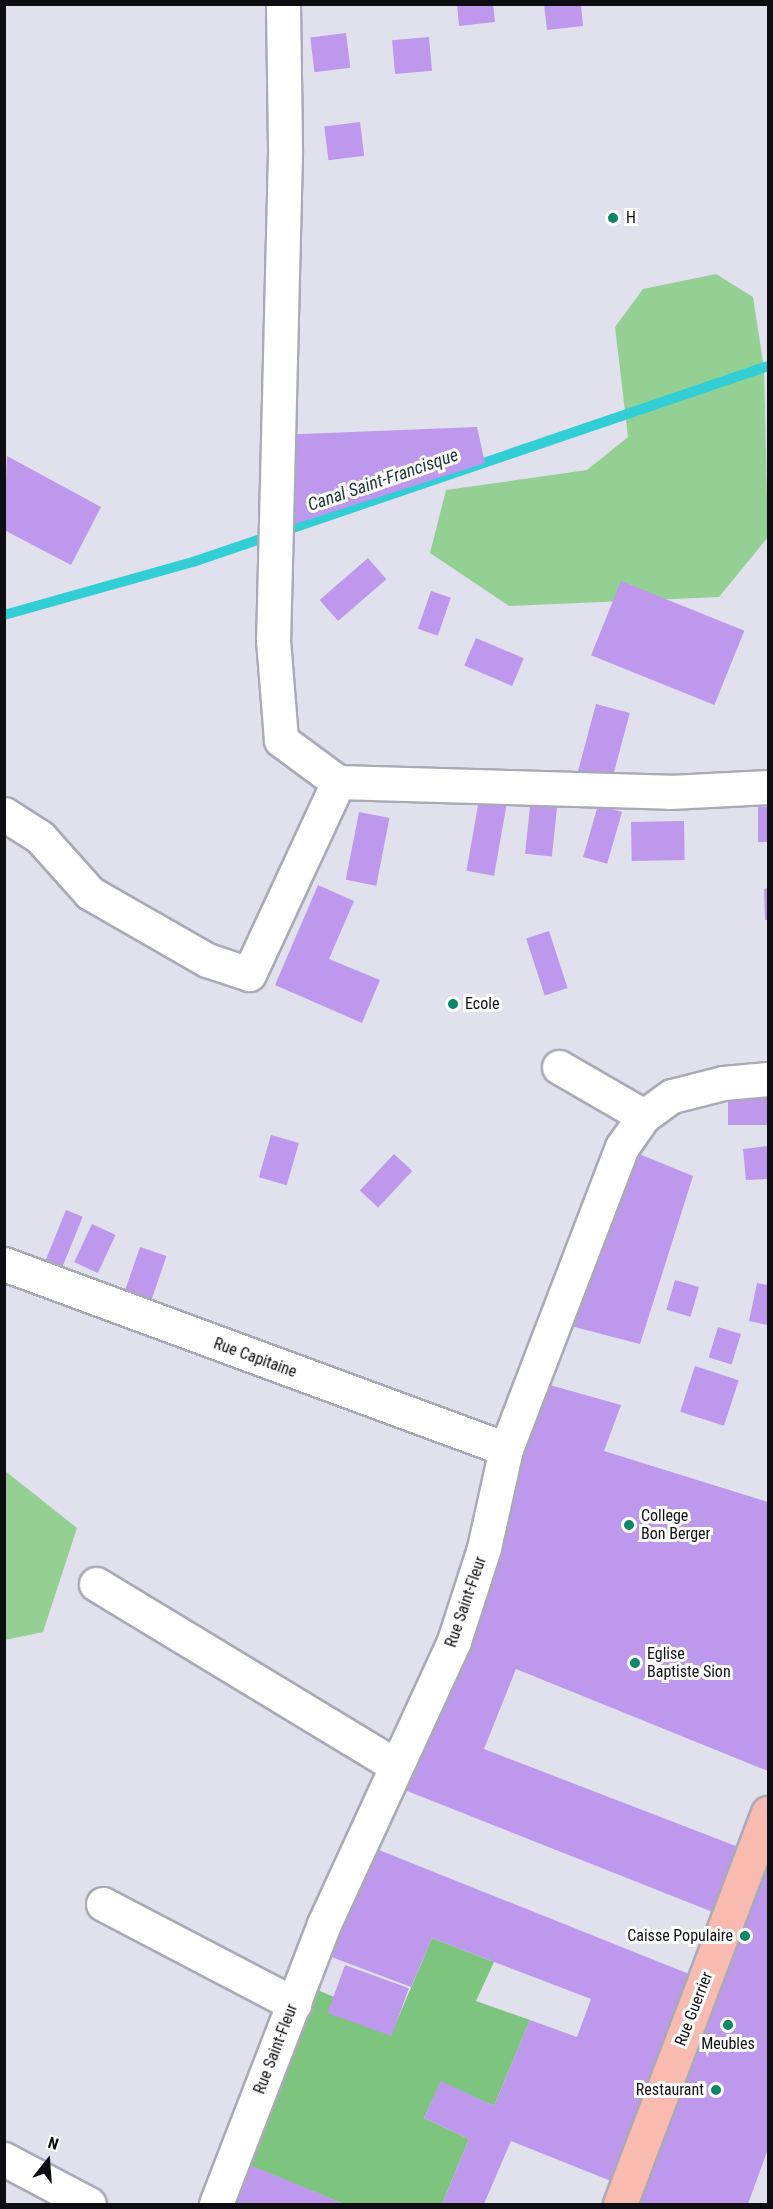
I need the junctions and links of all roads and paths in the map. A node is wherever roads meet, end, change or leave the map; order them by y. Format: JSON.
{"nodes":[{"id":1,"x":283,"y":4,"type":"edge"},
{"id":2,"x":338,"y":782,"type":"junction"},
{"id":3,"x":768,"y":787,"type":"edge"},
{"id":4,"x":4,"y":814,"type":"edge"},
{"id":5,"x":559,"y":1066,"type":"dead end"},
{"id":6,"x":768,"y":1079,"type":"edge"},
{"id":7,"x":644,"y":1116,"type":"junction"},
{"id":8,"x":4,"y":1263,"type":"edge"},
{"id":9,"x":507,"y":1449,"type":"junction"},
{"id":10,"x":96,"y":1584,"type":"dead end"},
{"id":11,"x":395,"y":1765,"type":"junction"},
{"id":12,"x":768,"y":1815,"type":"edge"},
{"id":13,"x":103,"y":1904,"type":"dead end"},
{"id":14,"x":294,"y":2004,"type":"junction"},
{"id":15,"x":4,"y":2159,"type":"edge"},
{"id":16,"x":89,"y":2205,"type":"edge"},
{"id":17,"x":216,"y":2205,"type":"edge"},
{"id":18,"x":620,"y":2205,"type":"edge"}],
"edges":[{"from":1,"to":2,"type":"street"},
{"from":2,"to":3,"type":"street"},
{"from":2,"to":4,"type":"street"},
{"from":5,"to":7,"type":"street"},
{"from":6,"to":7,"type":"street","name":"Rue Saint-Fleur"},
{"from":7,"to":9,"type":"street","name":"Rue Saint-Fleur"},
{"from":8,"to":9,"type":"street","name":"Rue Capitaine"},
{"from":9,"to":11,"type":"street","name":"Rue Saint-Fleur"},
{"from":10,"to":11,"type":"street"},
{"from":11,"to":14,"type":"street","name":"Rue Saint-Fleur"},
{"from":12,"to":18,"type":"main road","name":"Rue Guerrier"},
{"from":13,"to":14,"type":"street"},
{"from":14,"to":17,"type":"street","name":"Rue Saint-Fleur"},
{"from":15,"to":16,"type":"street"}]}
